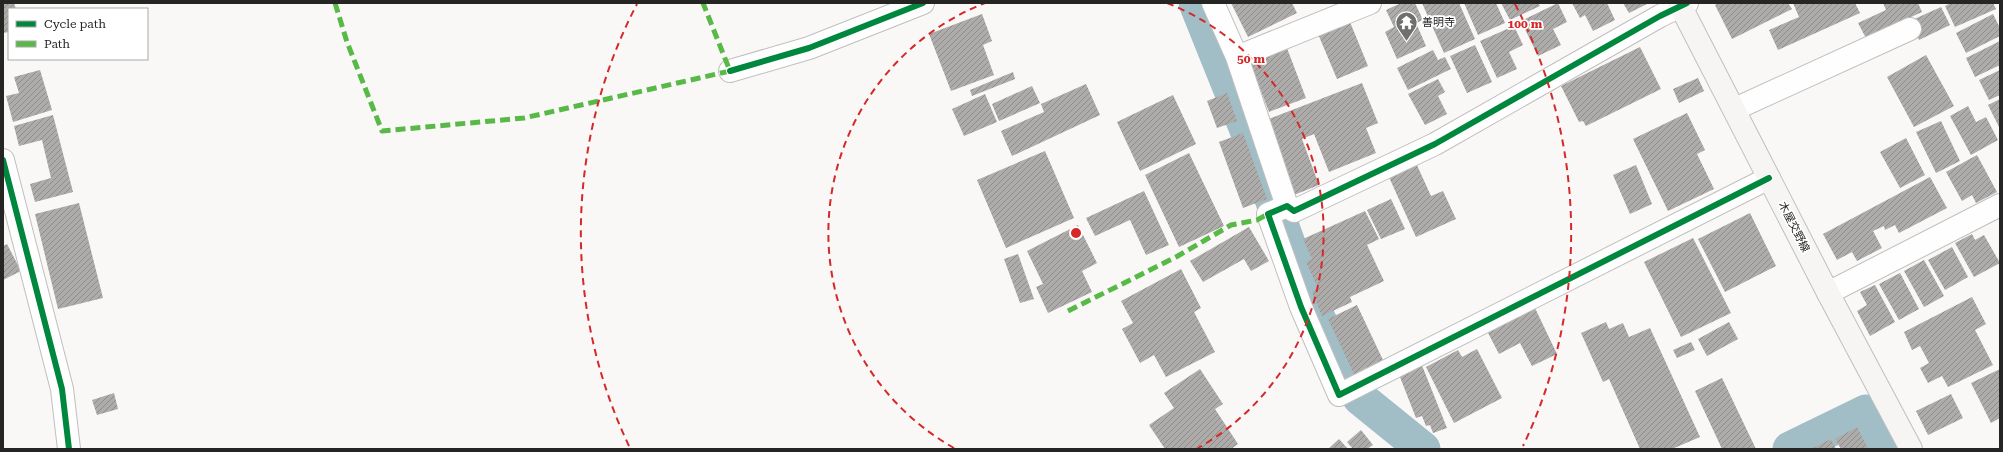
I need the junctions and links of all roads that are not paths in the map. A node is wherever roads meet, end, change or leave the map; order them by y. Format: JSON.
{"nodes":[{"id":1,"x":923,"y":3,"type":"edge"},
{"id":2,"x":1213,"y":3,"type":"edge"},
{"id":3,"x":1370,"y":3,"type":"edge"},
{"id":4,"x":1682,"y":4,"type":"edge"},
{"id":5,"x":1910,"y":29,"type":"dead end"},
{"id":6,"x":1237,"y":57,"type":"junction"},
{"id":7,"x":730,"y":71,"type":"dead end"},
{"id":8,"x":1735,"y":109,"type":"junction"},
{"id":9,"x":3,"y":160,"type":"edge"},
{"id":10,"x":1770,"y":178,"type":"junction"},
{"id":11,"x":2000,"y":204,"type":"edge"},
{"id":12,"x":1279,"y":209,"type":"junction"},
{"id":13,"x":1828,"y":293,"type":"junction"},
{"id":14,"x":69,"y":449,"type":"edge"},
{"id":15,"x":1911,"y":449,"type":"edge"}],
"edges":[{"from":1,"to":7,"type":"street"},
{"from":2,"to":6,"type":"street"},
{"from":3,"to":6,"type":"street"},
{"from":4,"to":8,"type":"main road","name":"木屋交野線"},
{"from":4,"to":12,"type":"street"},
{"from":5,"to":8,"type":"street"},
{"from":6,"to":12,"type":"street"},
{"from":8,"to":10,"type":"main road","name":"木屋交野線"},
{"from":9,"to":14,"type":"street"},
{"from":10,"to":12,"type":"street"},
{"from":10,"to":13,"type":"main road","name":"木屋交野線"},
{"from":11,"to":13,"type":"street"},
{"from":13,"to":15,"type":"main road","name":"木屋交野線"}]}
